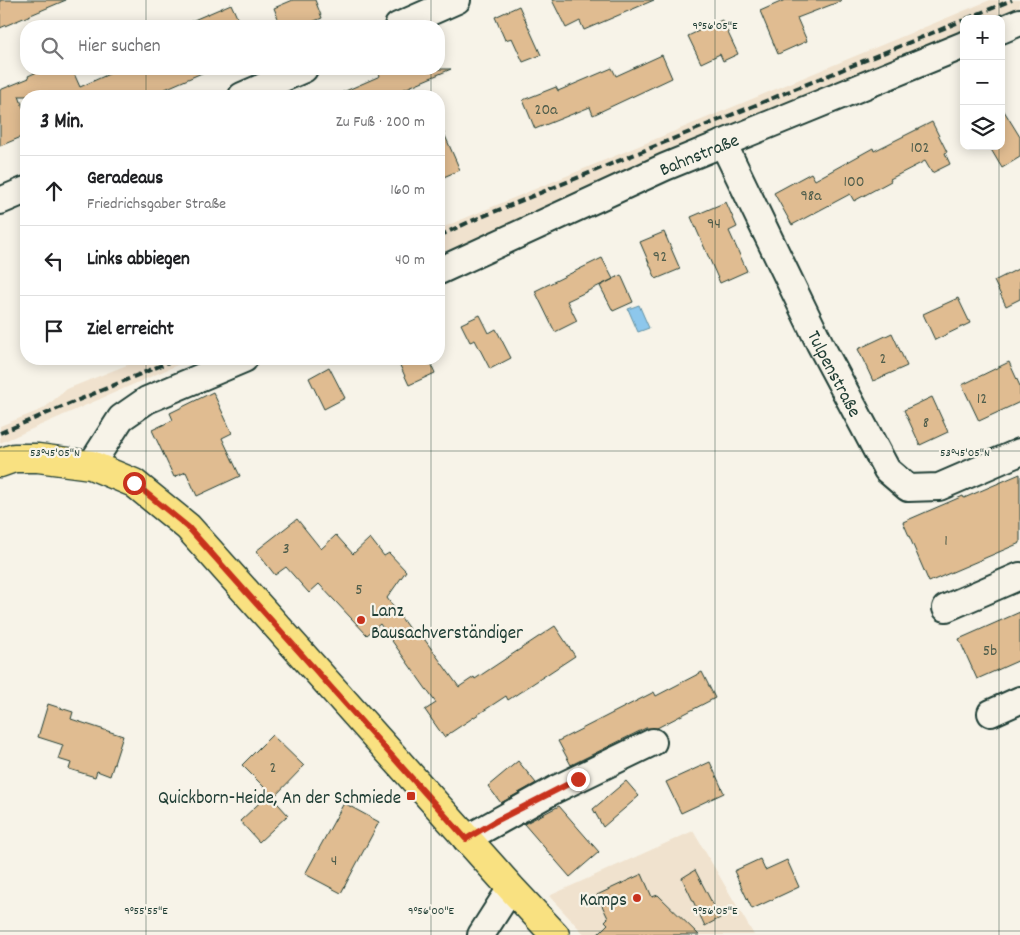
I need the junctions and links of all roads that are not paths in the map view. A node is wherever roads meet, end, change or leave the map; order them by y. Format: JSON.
{"nodes":[{"id":1,"x":457,"y":0,"type":"edge"},
{"id":2,"x":412,"y":20,"type":"edge"},
{"id":3,"x":1020,"y":22,"type":"edge"},
{"id":4,"x":1005,"y":28,"type":"edge"},
{"id":5,"x":960,"y":47,"type":"edge"},
{"id":6,"x":290,"y":75,"type":"edge"},
{"id":7,"x":256,"y":90,"type":"edge"},
{"id":8,"x":724,"y":143,"type":"junction"},
{"id":9,"x":445,"y":268,"type":"edge"},
{"id":10,"x":230,"y":365,"type":"edge"},
{"id":11,"x":1020,"y":452,"type":"edge"},
{"id":12,"x":0,"y":463,"type":"edge"},
{"id":13,"x":91,"y":465,"type":"junction"},
{"id":14,"x":1020,"y":576,"type":"edge"},
{"id":15,"x":946,"y":608,"type":"dead end"},
{"id":16,"x":1020,"y":700,"type":"edge"},
{"id":17,"x":991,"y":713,"type":"dead end"},
{"id":18,"x":653,"y":742,"type":"dead end"},
{"id":19,"x":466,"y":839,"type":"junction"},
{"id":20,"x":511,"y":888,"type":"junction"},
{"id":21,"x":481,"y":935,"type":"edge"},
{"id":22,"x":555,"y":935,"type":"edge"}],
"edges":[{"from":1,"to":2,"type":"street"},
{"from":3,"to":4,"type":"street"},
{"from":5,"to":8,"type":"street","name":"Bahnstraße"},
{"from":6,"to":7,"type":"street"},
{"from":8,"to":9,"type":"street","name":"Bahnstraße"},
{"from":8,"to":11,"type":"street","name":"Tulpenstraße"},
{"from":10,"to":13,"type":"street"},
{"from":12,"to":13,"type":"main road"},
{"from":13,"to":19,"type":"main road"},
{"from":14,"to":15,"type":"street"},
{"from":16,"to":17,"type":"street"},
{"from":18,"to":19,"type":"street"},
{"from":19,"to":20,"type":"main road"},
{"from":20,"to":21,"type":"street"},
{"from":20,"to":22,"type":"main road"}]}
